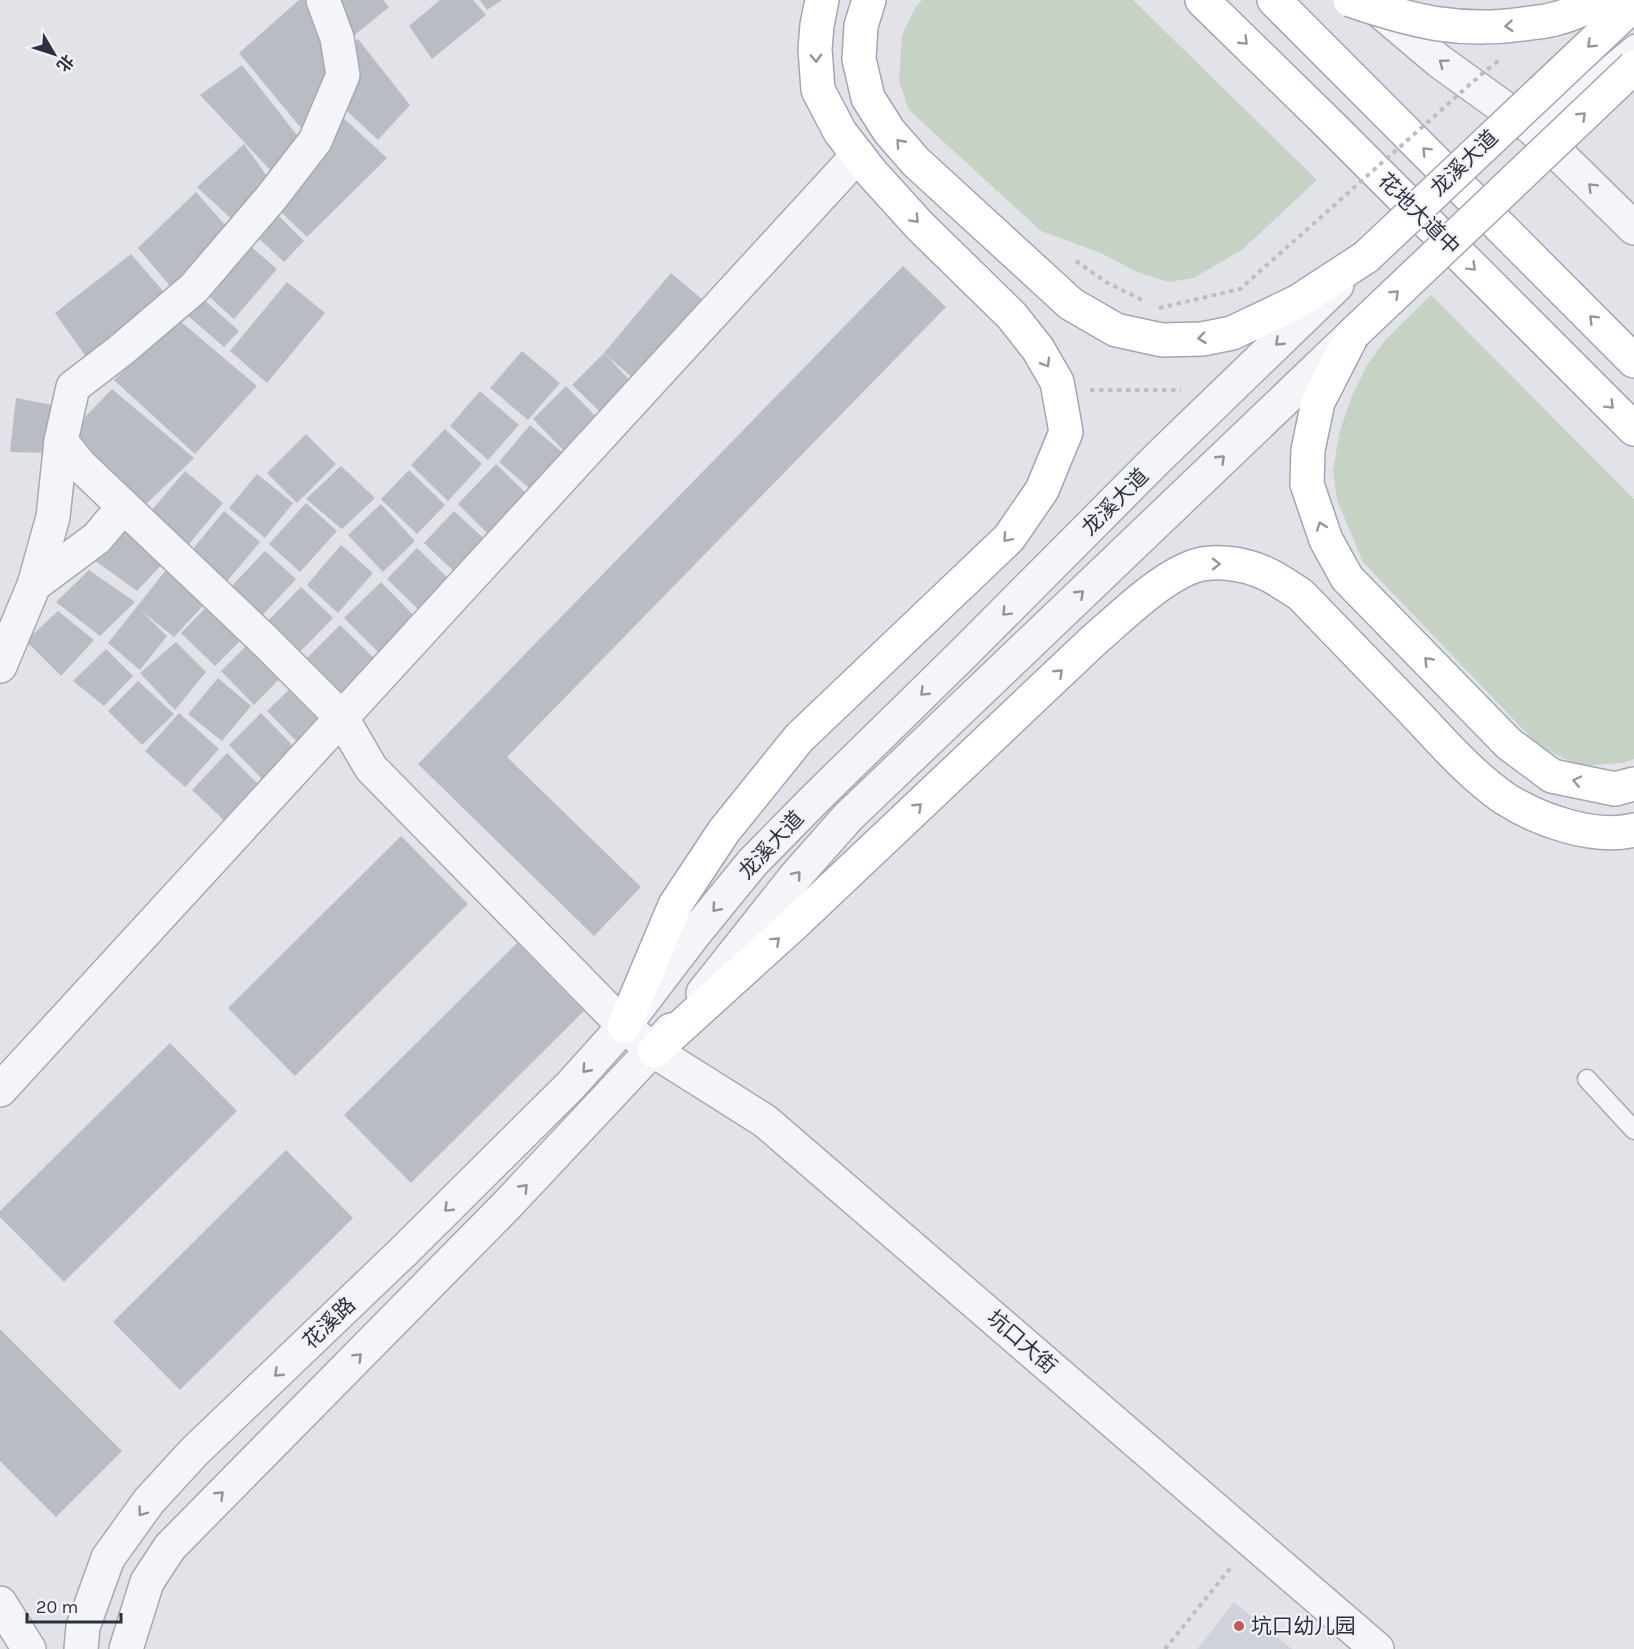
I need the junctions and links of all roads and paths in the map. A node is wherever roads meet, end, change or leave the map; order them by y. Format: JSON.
{"nodes":[{"id":1,"x":323,"y":0,"type":"edge"},
{"id":2,"x":822,"y":0,"type":"edge"},
{"id":3,"x":869,"y":0,"type":"edge"},
{"id":4,"x":1202,"y":0,"type":"edge"},
{"id":5,"x":1274,"y":0,"type":"edge"},
{"id":6,"x":1350,"y":0,"type":"edge"},
{"id":7,"x":1366,"y":0,"type":"edge"},
{"id":8,"x":1605,"y":0,"type":"edge"},
{"id":9,"x":1634,"y":4,"type":"edge"},
{"id":10,"x":1634,"y":44,"type":"edge"},
{"id":11,"x":1510,"y":52,"type":"dead end"},
{"id":12,"x":1634,"y":67,"type":"edge"},
{"id":13,"x":1532,"y":128,"type":"junction"},
{"id":14,"x":858,"y":155,"type":"junction"},
{"id":15,"x":1634,"y":228,"type":"edge"},
{"id":16,"x":1366,"y":257,"type":"junction"},
{"id":17,"x":1073,"y":259,"type":"dead end"},
{"id":18,"x":1353,"y":334,"type":"junction"},
{"id":19,"x":1634,"y":361,"type":"edge"},
{"id":20,"x":1090,"y":390,"type":"dead end"},
{"id":21,"x":1185,"y":390,"type":"dead end"},
{"id":22,"x":1634,"y":429,"type":"edge"},
{"id":23,"x":61,"y":441,"type":"junction"},
{"id":24,"x":123,"y":507,"type":"junction"},
{"id":25,"x":34,"y":585,"type":"junction"},
{"id":26,"x":0,"y":666,"type":"edge"},
{"id":27,"x":342,"y":718,"type":"junction"},
{"id":28,"x":1634,"y":784,"type":"edge"},
{"id":29,"x":1634,"y":830,"type":"edge"},
{"id":30,"x":624,"y":1026,"type":"junction"},
{"id":31,"x":654,"y":1051,"type":"junction"},
{"id":32,"x":1587,"y":1079,"type":"dead end"},
{"id":33,"x":0,"y":1090,"type":"edge"},
{"id":34,"x":1634,"y":1130,"type":"edge"},
{"id":35,"x":1252,"y":1541,"type":"junction"},
{"id":36,"x":0,"y":1603,"type":"edge"},
{"id":37,"x":29,"y":1649,"type":"edge"},
{"id":38,"x":81,"y":1649,"type":"edge"},
{"id":39,"x":126,"y":1649,"type":"edge"},
{"id":40,"x":1165,"y":1649,"type":"edge"},
{"id":41,"x":1377,"y":1649,"type":"edge"}],
"edges":[{"from":1,"to":23,"type":"street"},
{"from":2,"to":14,"type":"main road","one_way":true},
{"from":16,"to":3,"type":"main road","one_way":true},
{"from":4,"to":22,"type":"main road","name":"花地大道中","one_way":true},
{"from":19,"to":5,"type":"main road","one_way":true},
{"from":8,"to":6,"type":"main road","one_way":true,"bridge":true},
{"from":13,"to":7,"type":"street","one_way":true},
{"from":9,"to":16,"type":"main road","name":"龙溪大道","one_way":true,"bridge":true},
{"from":10,"to":13,"type":"lane"},
{"from":11,"to":17,"type":"path","bridge":true},
{"from":18,"to":12,"type":"main road","name":"龙溪大道","one_way":true,"bridge":true},
{"from":15,"to":13,"type":"street","one_way":true},
{"from":14,"to":27,"type":"street"},
{"from":14,"to":30,"type":"main road","one_way":true},
{"from":16,"to":30,"type":"street","name":"龙溪大道","one_way":true},
{"from":28,"to":18,"type":"main road","one_way":true},
{"from":31,"to":18,"type":"street","name":"龙溪大道","one_way":true},
{"from":20,"to":21,"type":"path"},
{"from":23,"to":24,"type":"street","name":"坑口大街"},
{"from":23,"to":25,"type":"street"},
{"from":24,"to":25,"type":"street"},
{"from":24,"to":27,"type":"street","name":"坑口大街"},
{"from":25,"to":26,"type":"street"},
{"from":27,"to":30,"type":"street","name":"坑口大街"},
{"from":27,"to":33,"type":"street"},
{"from":31,"to":29,"type":"main road","one_way":true},
{"from":30,"to":31,"type":"street","name":"坑口大街"},
{"from":30,"to":38,"type":"street","name":"花溪路","one_way":true},
{"from":31,"to":35,"type":"street","name":"坑口大街"},
{"from":39,"to":31,"type":"street","name":"花溪路","one_way":true},
{"from":32,"to":34,"type":"lane"},
{"from":35,"to":40,"type":"path"},
{"from":35,"to":41,"type":"street","name":"坑口大街"},
{"from":36,"to":37,"type":"street"}]}
